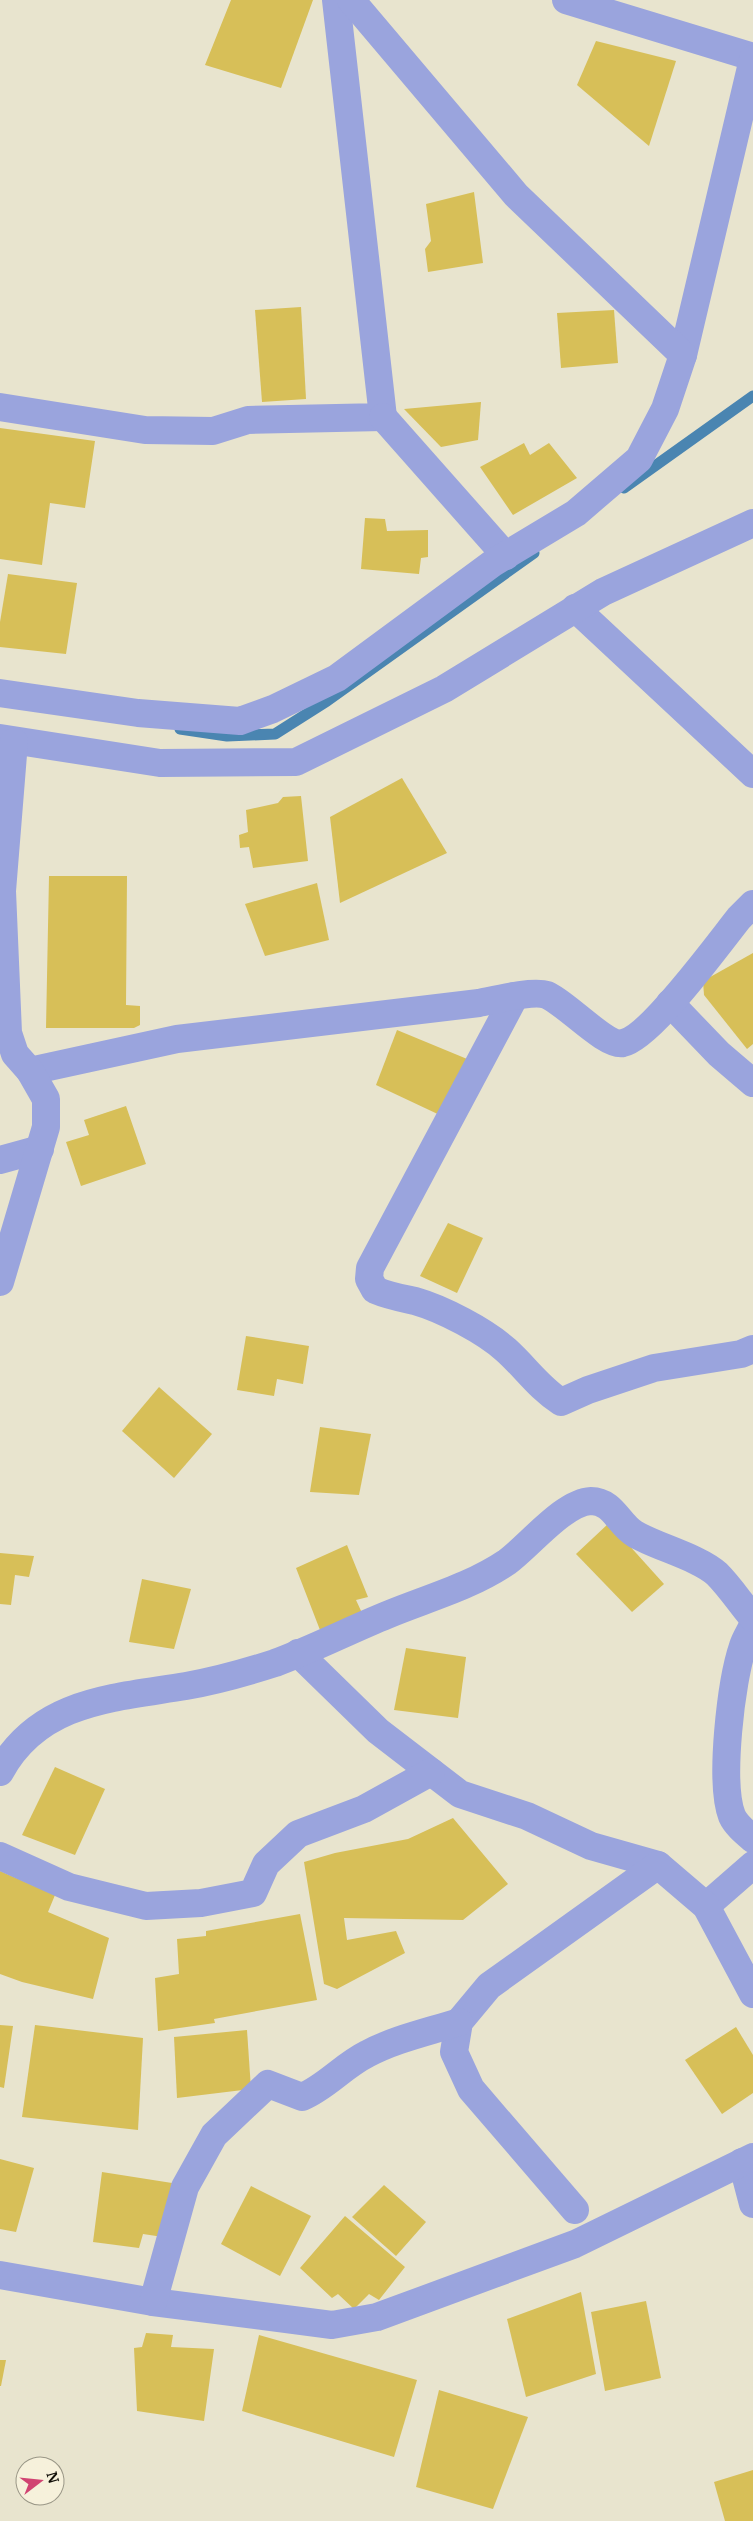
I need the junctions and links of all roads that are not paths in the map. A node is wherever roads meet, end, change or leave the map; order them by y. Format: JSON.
{"nodes":[{"id":1,"x":336,"y":0,"type":"edge"},
{"id":2,"x":351,"y":0,"type":"edge"},
{"id":3,"x":566,"y":0,"type":"edge"},
{"id":4,"x":753,"y":58,"type":"edge"},
{"id":5,"x":683,"y":355,"type":"junction"},
{"id":6,"x":0,"y":407,"type":"edge"},
{"id":7,"x":383,"y":417,"type":"junction"},
{"id":8,"x":753,"y":523,"type":"edge"},
{"id":9,"x":506,"y":556,"type":"junction"},
{"id":10,"x":575,"y":608,"type":"junction"},
{"id":11,"x":0,"y":693,"type":"edge"},
{"id":12,"x":7,"y":740,"type":"edge"},
{"id":13,"x":753,"y":774,"type":"edge"},
{"id":14,"x":753,"y":904,"type":"edge"},
{"id":15,"x":516,"y":996,"type":"junction"},
{"id":16,"x":670,"y":1004,"type":"junction"},
{"id":17,"x":30,"y":1072,"type":"junction"},
{"id":18,"x":753,"y":1083,"type":"edge"},
{"id":19,"x":40,"y":1149,"type":"junction"},
{"id":20,"x":0,"y":1160,"type":"edge"},
{"id":21,"x":0,"y":1282,"type":"edge"},
{"id":22,"x":753,"y":1349,"type":"edge"},
{"id":23,"x":753,"y":1618,"type":"edge"},
{"id":24,"x":753,"y":1625,"type":"edge"},
{"id":25,"x":298,"y":1653,"type":"junction"},
{"id":26,"x":0,"y":1772,"type":"edge"},
{"id":27,"x":431,"y":1772,"type":"junction"},
{"id":28,"x":753,"y":1839,"type":"edge"},
{"id":29,"x":0,"y":1856,"type":"edge"},
{"id":30,"x":658,"y":1865,"type":"junction"},
{"id":31,"x":753,"y":1865,"type":"edge"},
{"id":32,"x":706,"y":1906,"type":"junction"},
{"id":33,"x":753,"y":1994,"type":"edge"},
{"id":34,"x":459,"y":2022,"type":"junction"},
{"id":35,"x":747,"y":2160,"type":"edge"},
{"id":36,"x":753,"y":2204,"type":"edge"},
{"id":37,"x":575,"y":2210,"type":"dead end"},
{"id":38,"x":0,"y":2275,"type":"edge"},
{"id":39,"x":153,"y":2302,"type":"junction"}],
"edges":[{"from":1,"to":7,"type":"street"},
{"from":2,"to":5,"type":"street"},
{"from":3,"to":4,"type":"street"},
{"from":4,"to":5,"type":"street"},
{"from":5,"to":9,"type":"street"},
{"from":6,"to":7,"type":"street"},
{"from":7,"to":9,"type":"street"},
{"from":8,"to":10,"type":"street"},
{"from":9,"to":11,"type":"street"},
{"from":10,"to":12,"type":"street"},
{"from":10,"to":13,"type":"street"},
{"from":12,"to":17,"type":"street"},
{"from":14,"to":16,"type":"street"},
{"from":15,"to":16,"type":"street"},
{"from":15,"to":17,"type":"street"},
{"from":15,"to":22,"type":"street"},
{"from":16,"to":18,"type":"street"},
{"from":17,"to":19,"type":"street"},
{"from":19,"to":20,"type":"street"},
{"from":19,"to":21,"type":"street"},
{"from":23,"to":25,"type":"street"},
{"from":24,"to":28,"type":"street"},
{"from":25,"to":26,"type":"street"},
{"from":25,"to":27,"type":"street"},
{"from":27,"to":29,"type":"street"},
{"from":27,"to":30,"type":"street"},
{"from":30,"to":32,"type":"street"},
{"from":30,"to":34,"type":"street"},
{"from":31,"to":32,"type":"street"},
{"from":32,"to":33,"type":"street"},
{"from":34,"to":37,"type":"street"},
{"from":34,"to":39,"type":"street"},
{"from":35,"to":36,"type":"street"},
{"from":35,"to":39,"type":"street"},
{"from":38,"to":39,"type":"street"}]}
